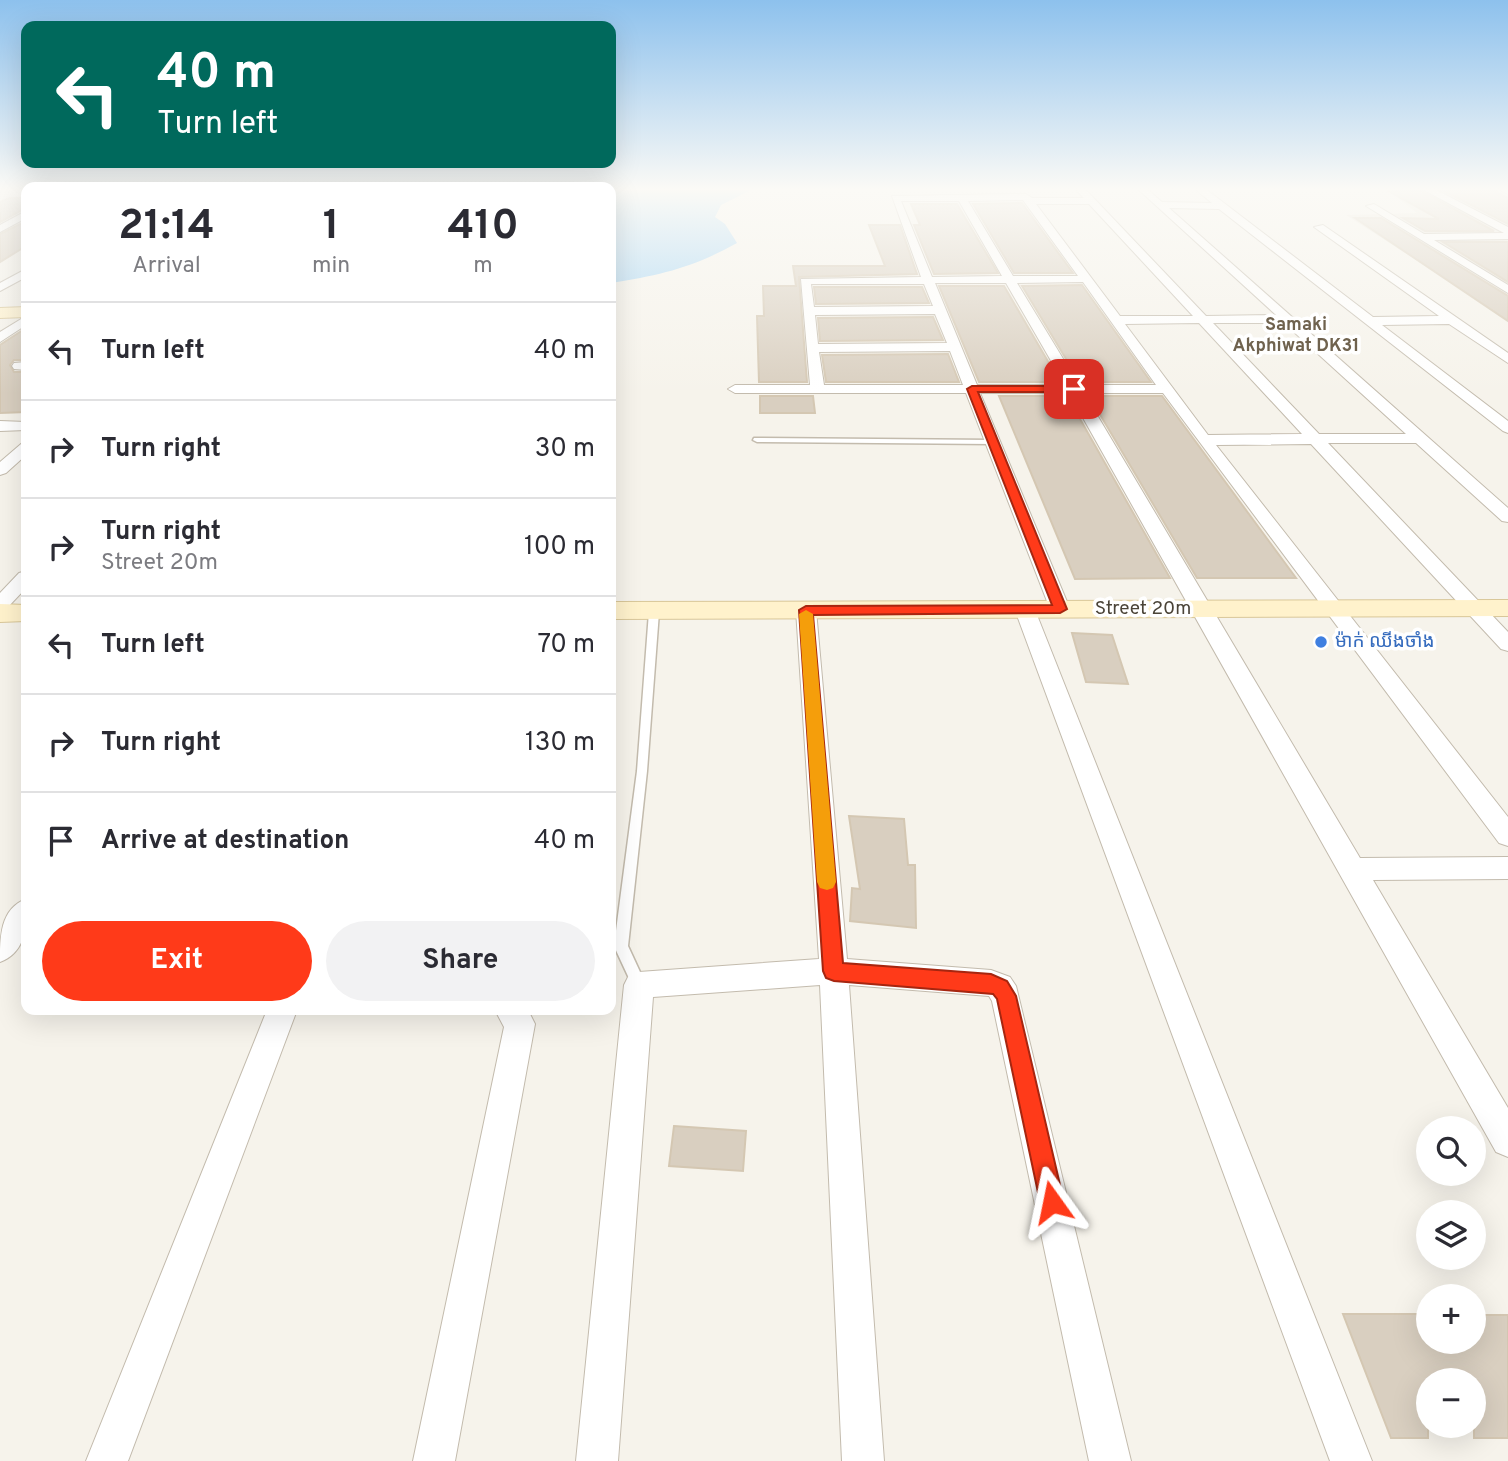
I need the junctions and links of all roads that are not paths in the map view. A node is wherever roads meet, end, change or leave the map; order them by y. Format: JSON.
{"nodes":[{"id":1,"x":919,"y":258,"type":"edge"},
{"id":2,"x":997,"y":258,"type":"edge"},
{"id":3,"x":1071,"y":258,"type":"edge"},
{"id":4,"x":1147,"y":258,"type":"edge"},
{"id":5,"x":1219,"y":258,"type":"edge"},
{"id":6,"x":1289,"y":258,"type":"edge"},
{"id":7,"x":1364,"y":258,"type":"edge"},
{"id":8,"x":1457,"y":258,"type":"edge"},
{"id":9,"x":21,"y":275,"type":"edge"},
{"id":10,"x":1086,"y":279,"type":"junction"},
{"id":11,"x":928,"y":280,"type":"junction"},
{"id":12,"x":1010,"y":280,"type":"junction"},
{"id":13,"x":0,"y":288,"type":"edge"},
{"id":14,"x":1508,"y":290,"type":"edge"},
{"id":15,"x":940,"y":310,"type":"junction"},
{"id":16,"x":808,"y":311,"type":"junction"},
{"id":17,"x":0,"y":313,"type":"edge"},
{"id":18,"x":21,"y":313,"type":"edge"},
{"id":19,"x":1286,"y":318,"type":"junction"},
{"id":20,"x":1205,"y":319,"type":"junction"},
{"id":21,"x":1116,"y":320,"type":"junction"},
{"id":22,"x":1453,"y":320,"type":"junction"},
{"id":23,"x":1370,"y":321,"type":"junction"},
{"id":24,"x":21,"y":323,"type":"edge"},
{"id":25,"x":0,"y":338,"type":"edge"},
{"id":26,"x":955,"y":347,"type":"junction"},
{"id":27,"x":812,"y":348,"type":"junction"},
{"id":28,"x":1508,"y":359,"type":"edge"},
{"id":29,"x":735,"y":389,"type":"dead end"},
{"id":30,"x":817,"y":389,"type":"junction"},
{"id":31,"x":972,"y":389,"type":"junction"},
{"id":32,"x":1074,"y":389,"type":"junction"},
{"id":33,"x":1167,"y":389,"type":"junction"},
{"id":34,"x":0,"y":426,"type":"edge"},
{"id":35,"x":21,"y":426,"type":"edge"},
{"id":36,"x":1508,"y":428,"type":"edge"},
{"id":37,"x":1315,"y":438,"type":"junction"},
{"id":38,"x":1418,"y":438,"type":"junction"},
{"id":39,"x":757,"y":440,"type":"dead end"},
{"id":40,"x":1204,"y":440,"type":"junction"},
{"id":41,"x":993,"y":442,"type":"junction"},
{"id":42,"x":21,"y":451,"type":"edge"},
{"id":43,"x":0,"y":470,"type":"edge"},
{"id":44,"x":1508,"y":517,"type":"edge"},
{"id":45,"x":21,"y":582,"type":"edge"},
{"id":46,"x":0,"y":604,"type":"edge"},
{"id":47,"x":1333,"y":608,"type":"junction"},
{"id":48,"x":1475,"y":608,"type":"junction"},
{"id":49,"x":1508,"y":608,"type":"edge"},
{"id":50,"x":1060,"y":609,"type":"junction"},
{"id":51,"x":1203,"y":609,"type":"junction"},
{"id":52,"x":806,"y":610,"type":"junction"},
{"id":53,"x":1025,"y":610,"type":"junction"},
{"id":54,"x":616,"y":611,"type":"edge"},
{"id":55,"x":654,"y":612,"type":"junction"},
{"id":56,"x":0,"y":613,"type":"edge"},
{"id":57,"x":21,"y":613,"type":"edge"},
{"id":58,"x":1508,"y":644,"type":"edge"},
{"id":59,"x":1508,"y":836,"type":"edge"},
{"id":60,"x":1508,"y":868,"type":"edge"},
{"id":61,"x":1354,"y":869,"type":"junction"},
{"id":62,"x":21,"y":918,"type":"edge"},
{"id":63,"x":0,"y":949,"type":"edge"},
{"id":64,"x":834,"y":971,"type":"junction"},
{"id":65,"x":639,"y":985,"type":"junction"},
{"id":66,"x":280,"y":1015,"type":"edge"},
{"id":67,"x":514,"y":1015,"type":"edge"},
{"id":68,"x":1508,"y":1140,"type":"edge"},
{"id":69,"x":107,"y":1461,"type":"edge"},
{"id":70,"x":434,"y":1461,"type":"edge"},
{"id":71,"x":597,"y":1461,"type":"edge"},
{"id":72,"x":863,"y":1461,"type":"edge"},
{"id":73,"x":1110,"y":1461,"type":"edge"},
{"id":74,"x":1351,"y":1461,"type":"edge"}],
"edges":[{"from":1,"to":11,"type":"street"},
{"from":2,"to":12,"type":"street"},
{"from":3,"to":10,"type":"street"},
{"from":4,"to":20,"type":"street"},
{"from":5,"to":19,"type":"street"},
{"from":6,"to":23,"type":"street"},
{"from":7,"to":22,"type":"street"},
{"from":8,"to":14,"type":"street"},
{"from":9,"to":13,"type":"street"},
{"from":10,"to":12,"type":"street"},
{"from":10,"to":21,"type":"street"},
{"from":11,"to":12,"type":"street"},
{"from":11,"to":15,"type":"street"},
{"from":11,"to":16,"type":"street"},
{"from":12,"to":32,"type":"street"},
{"from":15,"to":16,"type":"street"},
{"from":15,"to":26,"type":"street"},
{"from":16,"to":27,"type":"street"},
{"from":17,"to":18,"type":"street"},
{"from":19,"to":20,"type":"street"},
{"from":19,"to":38,"type":"street"},
{"from":20,"to":21,"type":"street"},
{"from":20,"to":37,"type":"street"},
{"from":21,"to":33,"type":"street"},
{"from":22,"to":23,"type":"street"},
{"from":22,"to":28,"type":"street"},
{"from":23,"to":36,"type":"street"},
{"from":24,"to":25,"type":"street"},
{"from":26,"to":27,"type":"street"},
{"from":26,"to":31,"type":"street"},
{"from":27,"to":30,"type":"street"},
{"from":29,"to":30,"type":"street"},
{"from":30,"to":31,"type":"street"},
{"from":31,"to":32,"type":"street"},
{"from":31,"to":41,"type":"street"},
{"from":32,"to":33,"type":"street"},
{"from":32,"to":51,"type":"street"},
{"from":33,"to":40,"type":"street"},
{"from":34,"to":35,"type":"street"},
{"from":37,"to":38,"type":"street"},
{"from":37,"to":40,"type":"street"},
{"from":37,"to":48,"type":"street"},
{"from":38,"to":44,"type":"street"},
{"from":39,"to":41,"type":"lane"},
{"from":40,"to":47,"type":"street"},
{"from":41,"to":50,"type":"street"},
{"from":42,"to":43,"type":"street"},
{"from":45,"to":46,"type":"street"},
{"from":47,"to":48,"type":"street","name":"Street 20m"},
{"from":47,"to":51,"type":"street","name":"Street 20m"},
{"from":47,"to":59,"type":"street"},
{"from":48,"to":49,"type":"street","name":"Street 20m"},
{"from":48,"to":58,"type":"street"},
{"from":50,"to":51,"type":"street","name":"Street 20m"},
{"from":50,"to":53,"type":"street","name":"Street 20m"},
{"from":51,"to":61,"type":"street"},
{"from":52,"to":53,"type":"street","name":"Street 20m"},
{"from":52,"to":55,"type":"street","name":"Street 20m"},
{"from":52,"to":64,"type":"street"},
{"from":53,"to":74,"type":"street"},
{"from":54,"to":55,"type":"street","name":"Street 20m"},
{"from":55,"to":65,"type":"lane"},
{"from":56,"to":57,"type":"street"},
{"from":60,"to":61,"type":"street"},
{"from":61,"to":68,"type":"street"},
{"from":62,"to":63,"type":"street"},
{"from":64,"to":65,"type":"street"},
{"from":64,"to":72,"type":"street"},
{"from":64,"to":73,"type":"street"},
{"from":65,"to":71,"type":"street"},
{"from":66,"to":69,"type":"street"},
{"from":67,"to":70,"type":"street"}]}
